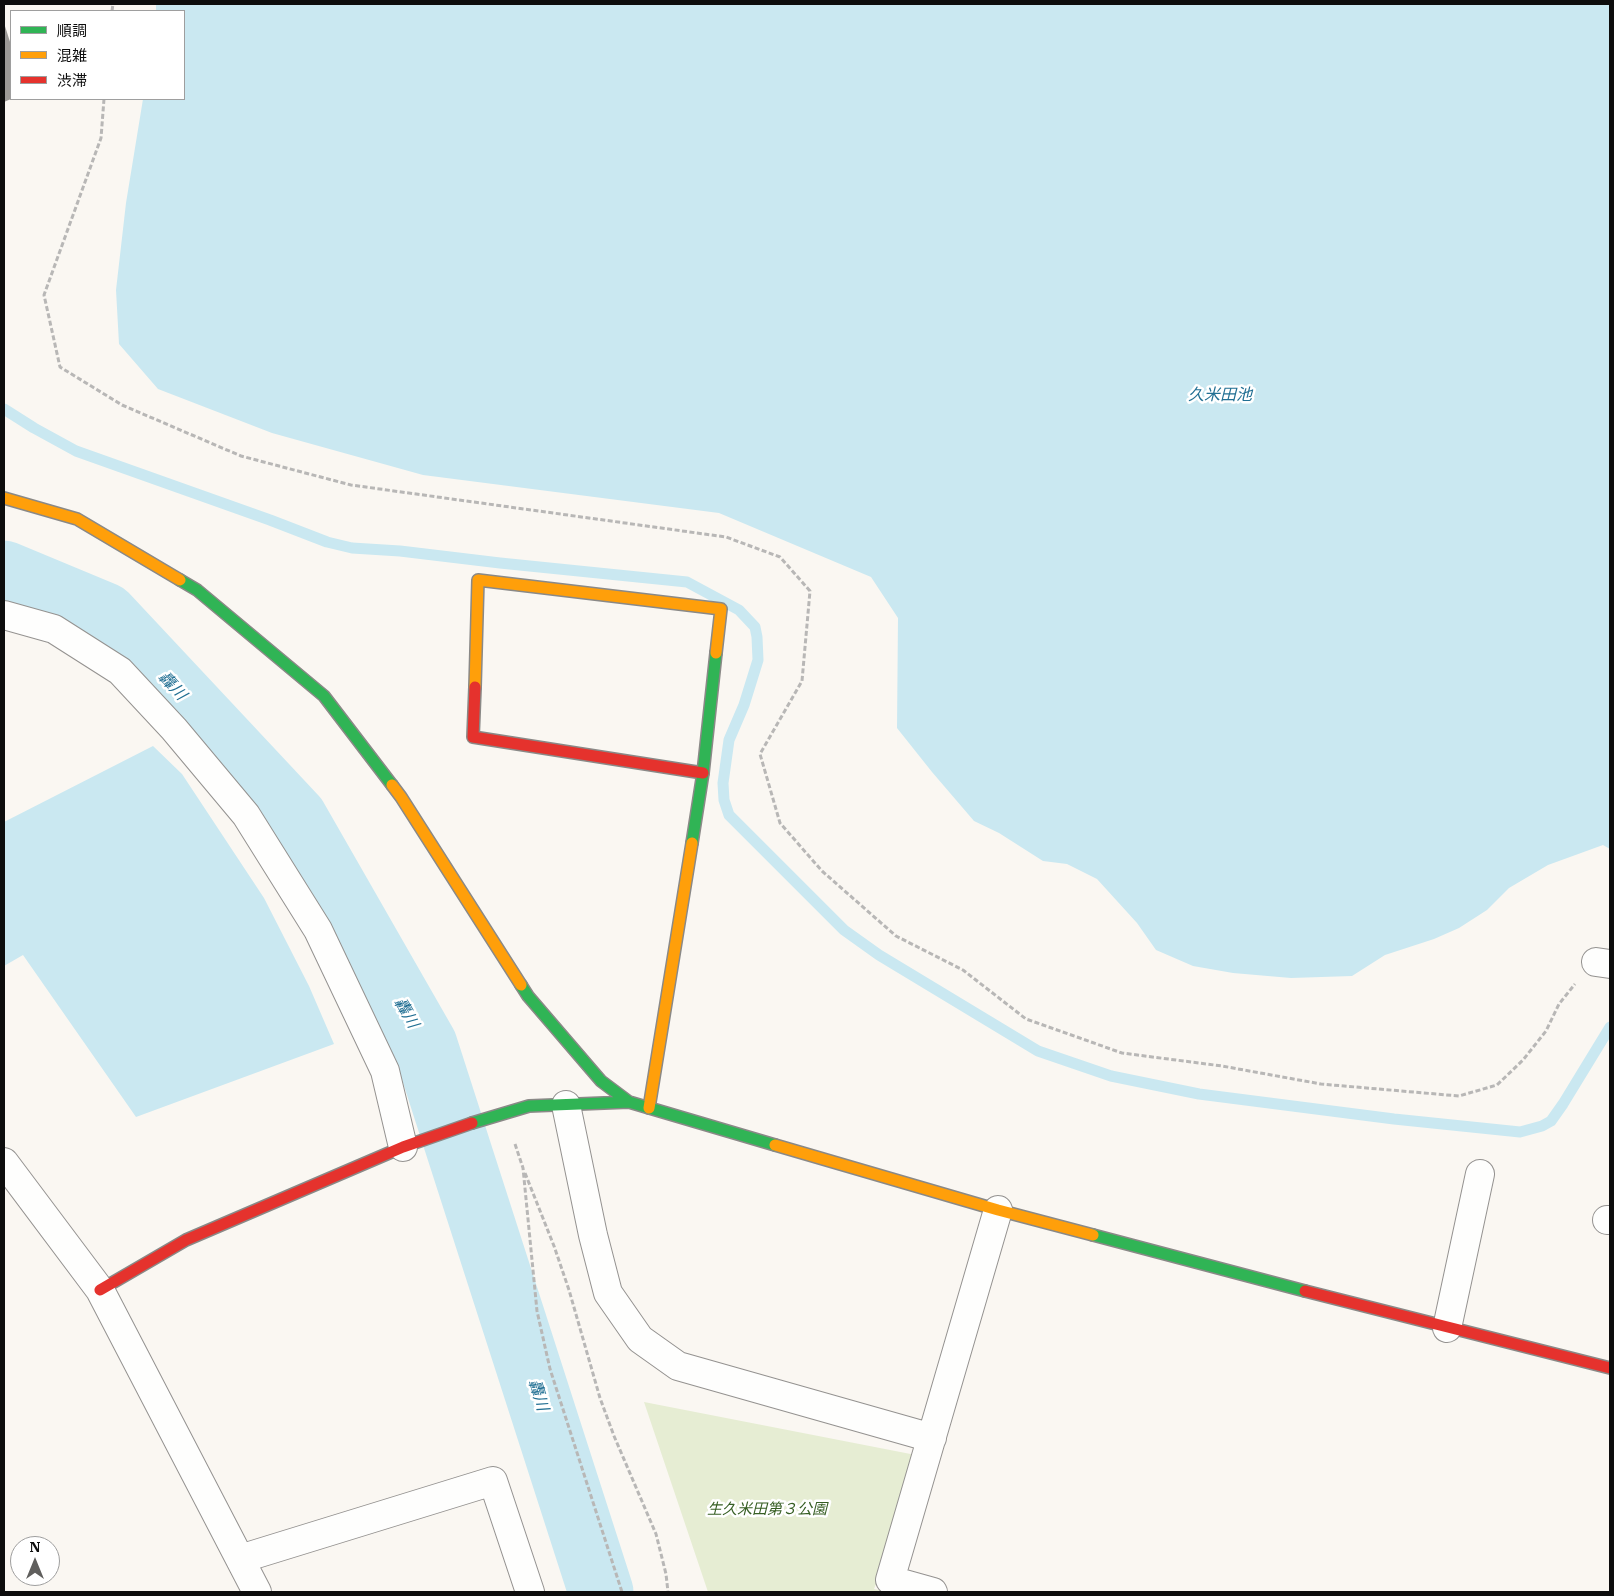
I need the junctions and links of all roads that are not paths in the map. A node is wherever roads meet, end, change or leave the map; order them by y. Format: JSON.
{"nodes":[{"id":1,"x":4,"y":498,"type":"edge"},
{"id":2,"x":4,"y":615,"type":"edge"},
{"id":3,"x":703,"y":773,"type":"junction"},
{"id":4,"x":629,"y":1102,"type":"junction"},
{"id":5,"x":566,"y":1105,"type":"junction"},
{"id":6,"x":649,"y":1108,"type":"junction"},
{"id":7,"x":403,"y":1147,"type":"junction"},
{"id":8,"x":4,"y":1162,"type":"edge"},
{"id":9,"x":1480,"y":1174,"type":"dead end"},
{"id":10,"x":998,"y":1210,"type":"junction"},
{"id":11,"x":100,"y":1290,"type":"junction"},
{"id":12,"x":1447,"y":1328,"type":"junction"},
{"id":13,"x":1610,"y":1368,"type":"edge"},
{"id":14,"x":932,"y":1438,"type":"junction"},
{"id":15,"x":240,"y":1559,"type":"junction"},
{"id":16,"x":258,"y":1592,"type":"edge"},
{"id":17,"x":530,"y":1592,"type":"edge"},
{"id":18,"x":933,"y":1592,"type":"edge"}],
"edges":[{"from":1,"to":4,"type":"street"},
{"from":2,"to":7,"type":"street"},
{"from":3,"to":3,"type":"street"},
{"from":3,"to":6,"type":"street"},
{"from":4,"to":5,"type":"street"},
{"from":4,"to":6,"type":"street"},
{"from":5,"to":7,"type":"street"},
{"from":5,"to":14,"type":"street"},
{"from":6,"to":10,"type":"street"},
{"from":7,"to":11,"type":"street"},
{"from":8,"to":11,"type":"street"},
{"from":9,"to":12,"type":"street"},
{"from":10,"to":12,"type":"street"},
{"from":10,"to":14,"type":"street"},
{"from":11,"to":15,"type":"street"},
{"from":12,"to":13,"type":"street"},
{"from":14,"to":18,"type":"street"},
{"from":15,"to":16,"type":"street"},
{"from":15,"to":17,"type":"street"}]}
